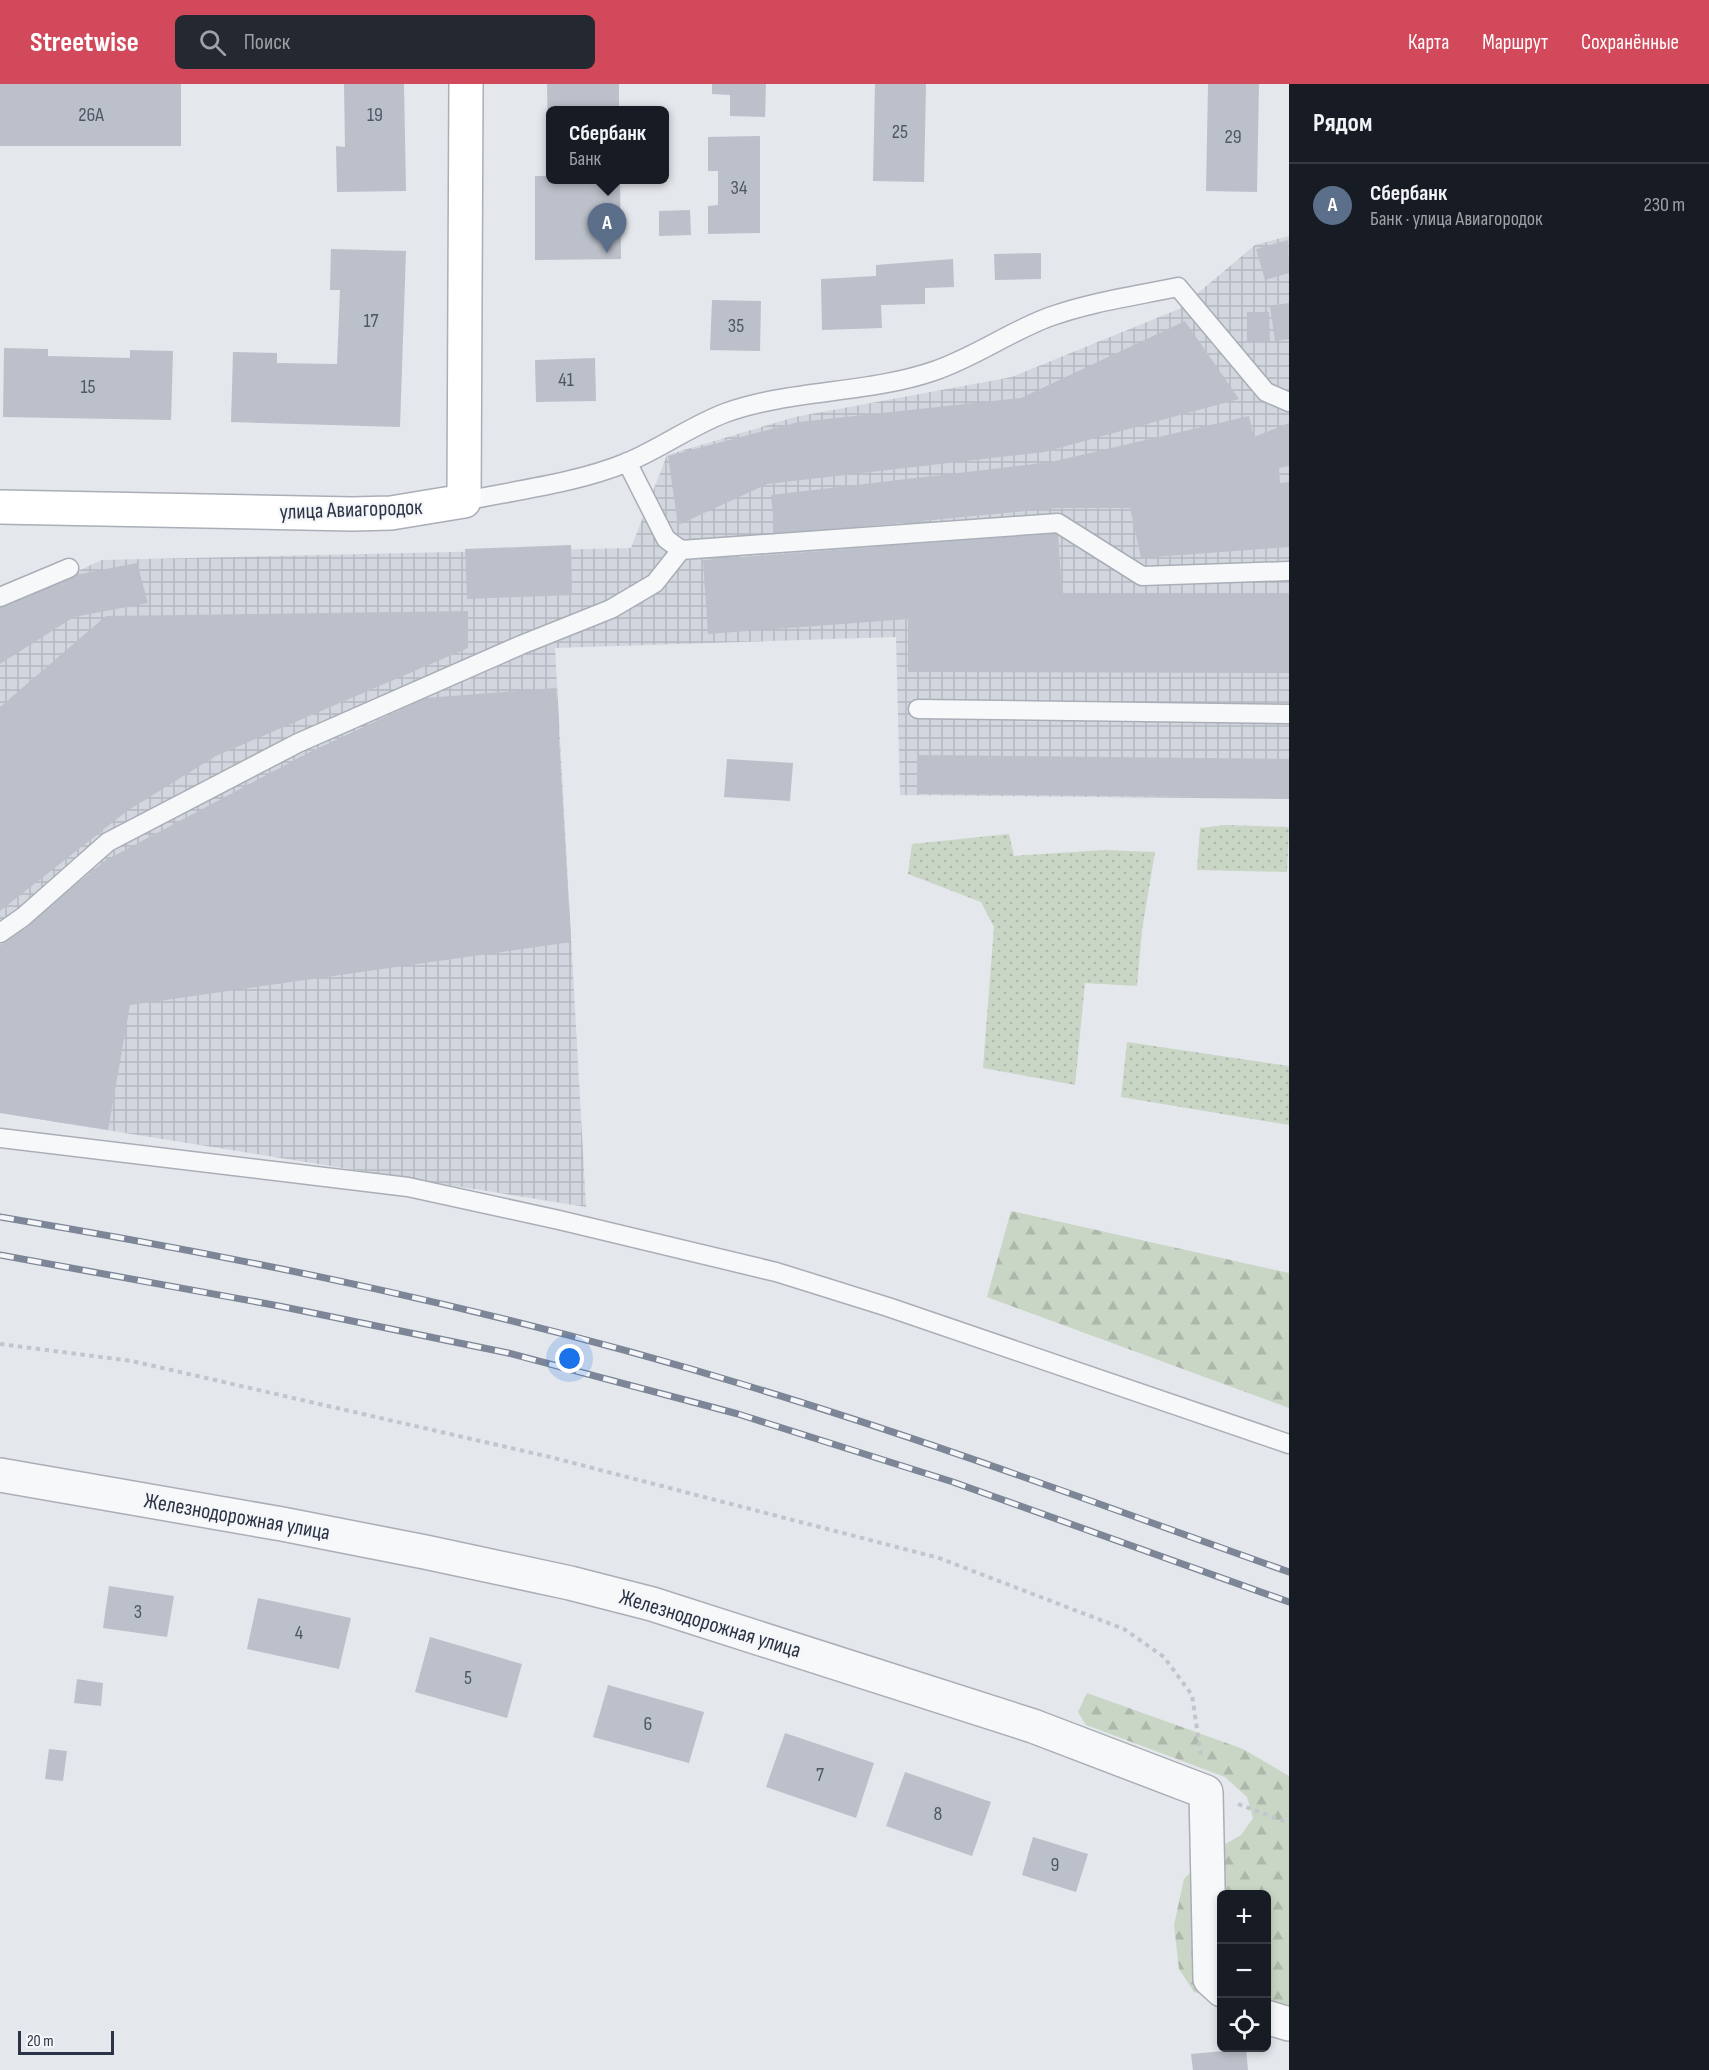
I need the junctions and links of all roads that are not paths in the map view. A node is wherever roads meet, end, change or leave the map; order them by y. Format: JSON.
{"nodes":[{"id":1,"x":466,"y":84,"type":"edge"},
{"id":2,"x":1289,"y":402,"type":"edge"},
{"id":3,"x":627,"y":462,"type":"junction"},
{"id":4,"x":464,"y":501,"type":"junction"},
{"id":5,"x":0,"y":507,"type":"edge"},
{"id":6,"x":681,"y":550,"type":"junction"},
{"id":7,"x":69,"y":568,"type":"dead end"},
{"id":8,"x":1289,"y":571,"type":"edge"},
{"id":9,"x":0,"y":597,"type":"edge"},
{"id":10,"x":918,"y":709,"type":"dead end"},
{"id":11,"x":1289,"y":714,"type":"edge"},
{"id":12,"x":0,"y":933,"type":"edge"},
{"id":13,"x":0,"y":1138,"type":"edge"},
{"id":14,"x":1289,"y":1444,"type":"edge"},
{"id":15,"x":0,"y":1474,"type":"edge"},
{"id":16,"x":1217,"y":1986,"type":"edge"},
{"id":17,"x":1271,"y":2019,"type":"edge"},
{"id":18,"x":1289,"y":2024,"type":"edge"}],
"edges":[{"from":1,"to":4,"type":"street"},
{"from":2,"to":3,"type":"lane"},
{"from":3,"to":4,"type":"lane"},
{"from":3,"to":6,"type":"lane"},
{"from":4,"to":5,"type":"street","name":"улица Авиагородок"},
{"from":6,"to":8,"type":"lane"},
{"from":6,"to":12,"type":"lane"},
{"from":7,"to":9,"type":"lane"},
{"from":10,"to":11,"type":"lane"},
{"from":13,"to":14,"type":"lane"},
{"from":15,"to":16,"type":"street","name":"Железнодорожная улица"},
{"from":17,"to":18,"type":"street"}]}
